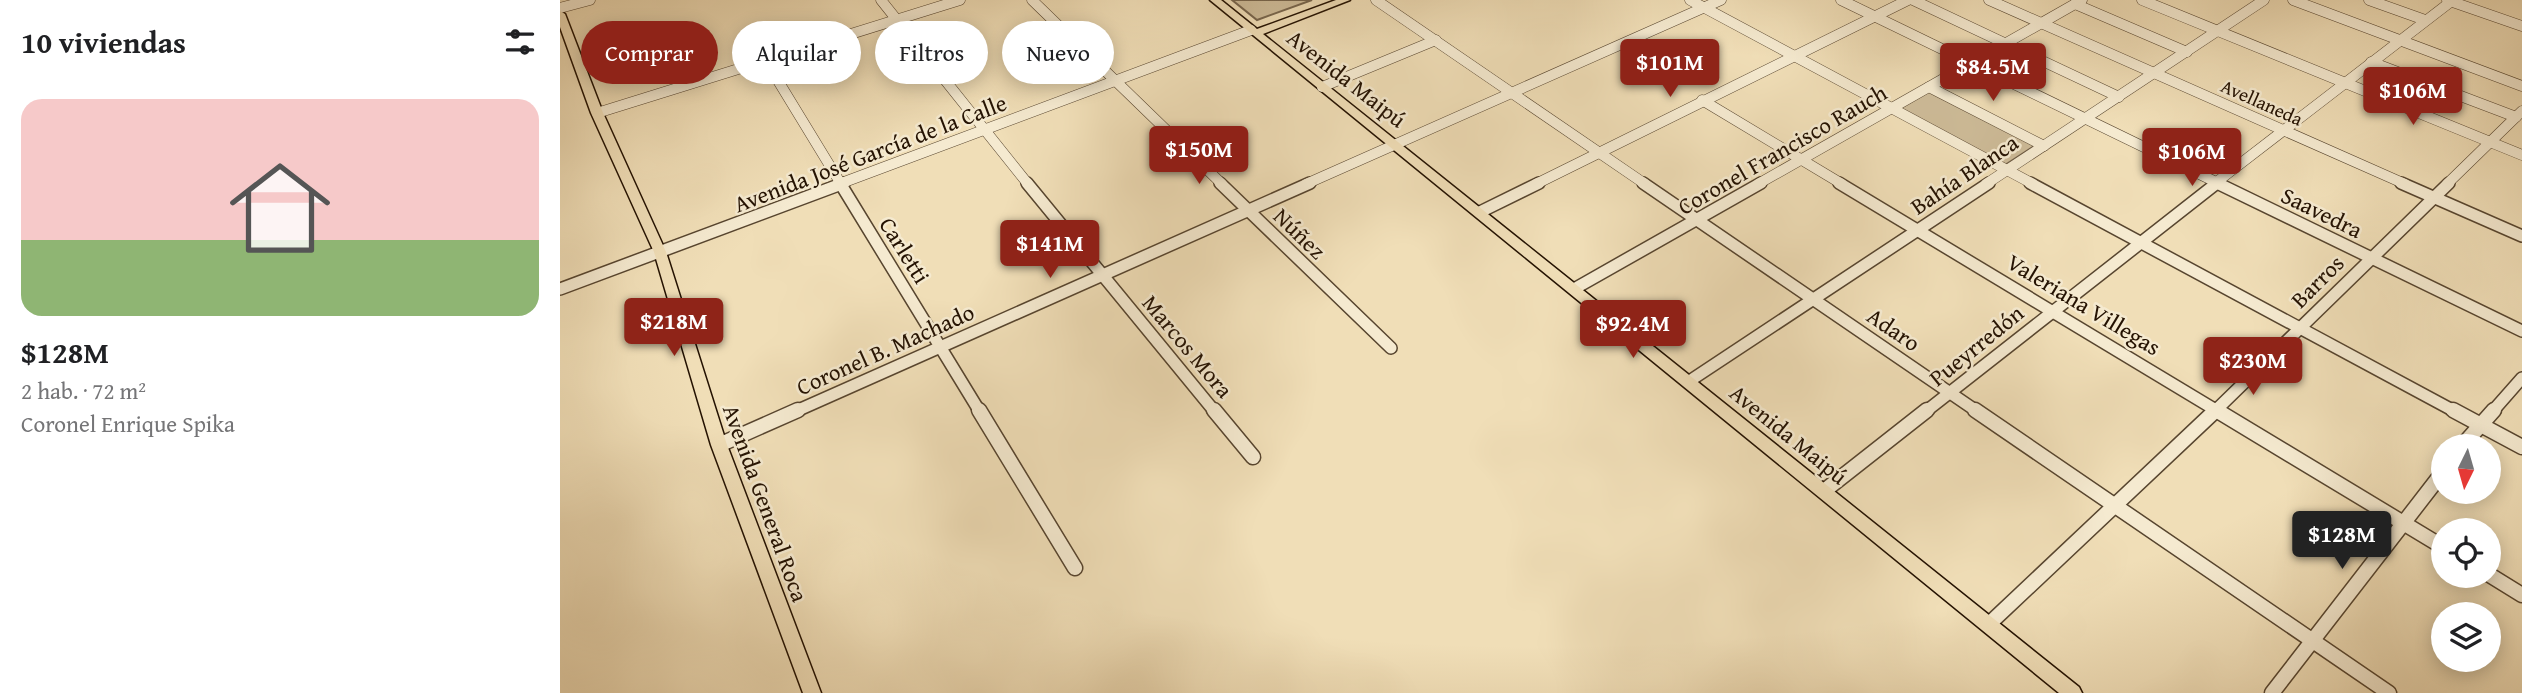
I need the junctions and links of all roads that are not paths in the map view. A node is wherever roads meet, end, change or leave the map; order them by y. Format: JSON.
{"nodes":[{"id":1,"x":590,"y":0,"type":"edge"},
{"id":2,"x":881,"y":0,"type":"edge"},
{"id":3,"x":960,"y":0,"type":"edge"},
{"id":4,"x":1032,"y":0,"type":"edge"},
{"id":5,"x":1215,"y":0,"type":"edge"},
{"id":6,"x":1321,"y":0,"type":"edge"},
{"id":7,"x":1345,"y":0,"type":"edge"},
{"id":8,"x":1376,"y":0,"type":"edge"},
{"id":9,"x":1690,"y":0,"type":"edge"},
{"id":10,"x":1721,"y":0,"type":"edge"},
{"id":11,"x":1841,"y":0,"type":"edge"},
{"id":12,"x":1908,"y":0,"type":"edge"},
{"id":13,"x":1913,"y":0,"type":"edge"},
{"id":14,"x":1989,"y":0,"type":"edge"},
{"id":15,"x":2142,"y":0,"type":"edge"},
{"id":16,"x":2264,"y":0,"type":"edge"},
{"id":17,"x":2293,"y":0,"type":"edge"},
{"id":18,"x":2369,"y":0,"type":"edge"},
{"id":19,"x":2450,"y":0,"type":"edge"},
{"id":20,"x":2079,"y":2,"type":"edge"},
{"id":21,"x":560,"y":8,"type":"edge"},
{"id":22,"x":1704,"y":8,"type":"junction"},
{"id":23,"x":560,"y":14,"type":"edge"},
{"id":24,"x":1875,"y":17,"type":"junction"},
{"id":25,"x":896,"y":20,"type":"junction"},
{"id":26,"x":2425,"y":20,"type":"junction"},
{"id":27,"x":1053,"y":21,"type":"edge"},
{"id":28,"x":2042,"y":23,"type":"junction"},
{"id":29,"x":2522,"y":26,"type":"edge"},
{"id":30,"x":1251,"y":30,"type":"junction"},
{"id":31,"x":861,"y":31,"type":"edge"},
{"id":32,"x":2218,"y":31,"type":"junction"},
{"id":33,"x":1436,"y":40,"type":"junction"},
{"id":34,"x":2398,"y":40,"type":"junction"},
{"id":35,"x":2005,"y":44,"type":"junction"},
{"id":36,"x":2187,"y":51,"type":"junction"},
{"id":37,"x":1795,"y":56,"type":"junction"},
{"id":38,"x":2371,"y":62,"type":"junction"},
{"id":39,"x":1970,"y":63,"type":"junction"},
{"id":40,"x":732,"y":71,"type":"edge"},
{"id":41,"x":2154,"y":73,"type":"junction"},
{"id":42,"x":1114,"y":81,"type":"joint"},
{"id":43,"x":2346,"y":83,"type":"junction"},
{"id":44,"x":780,"y":84,"type":"edge"},
{"id":45,"x":1106,"y":84,"type":"edge"},
{"id":46,"x":2522,"y":86,"type":"edge"},
{"id":47,"x":1322,"y":87,"type":"junction"},
{"id":48,"x":1929,"y":87,"type":"junction"},
{"id":49,"x":1515,"y":94,"type":"junction"},
{"id":50,"x":2119,"y":97,"type":"junction"},
{"id":51,"x":1702,"y":100,"type":"junction"},
{"id":52,"x":1892,"y":108,"type":"junction"},
{"id":53,"x":597,"y":113,"type":"junction"},
{"id":54,"x":2519,"y":114,"type":"edge"},
{"id":55,"x":2086,"y":119,"type":"junction"},
{"id":56,"x":987,"y":129,"type":"junction"},
{"id":57,"x":2285,"y":131,"type":"junction"},
{"id":58,"x":2492,"y":142,"type":"junction"},
{"id":59,"x":1395,"y":145,"type":"junction"},
{"id":60,"x":2044,"y":146,"type":"junction"},
{"id":61,"x":1600,"y":152,"type":"junction"},
{"id":62,"x":2522,"y":155,"type":"edge"},
{"id":63,"x":1800,"y":160,"type":"junction"},
{"id":64,"x":2008,"y":169,"type":"junction"},
{"id":65,"x":2217,"y":183,"type":"junction"},
{"id":66,"x":839,"y":185,"type":"junction"},
{"id":67,"x":2435,"y":197,"type":"junction"},
{"id":68,"x":1246,"y":210,"type":"junction"},
{"id":69,"x":1480,"y":212,"type":"junction"},
{"id":70,"x":1698,"y":220,"type":"junction"},
{"id":71,"x":1918,"y":231,"type":"junction"},
{"id":72,"x":2522,"y":236,"type":"edge"},
{"id":73,"x":2140,"y":242,"type":"junction"},
{"id":74,"x":660,"y":252,"type":"junction"},
{"id":75,"x":2370,"y":257,"type":"junction"},
{"id":76,"x":1101,"y":275,"type":"junction"},
{"id":77,"x":560,"y":289,"type":"edge"},
{"id":78,"x":1574,"y":289,"type":"junction"},
{"id":79,"x":1813,"y":299,"type":"junction"},
{"id":80,"x":2051,"y":311,"type":"junction"},
{"id":81,"x":2300,"y":328,"type":"junction"},
{"id":82,"x":2522,"y":331,"type":"edge"},
{"id":83,"x":941,"y":347,"type":"junction"},
{"id":84,"x":1391,"y":348,"type":"dead end"},
{"id":85,"x":2522,"y":378,"type":"edge"},
{"id":86,"x":1688,"y":382,"type":"junction"},
{"id":87,"x":1950,"y":393,"type":"junction"},
{"id":88,"x":2216,"y":410,"type":"junction"},
{"id":89,"x":2479,"y":424,"type":"junction"},
{"id":90,"x":2471,"y":434,"type":"edge"},
{"id":91,"x":719,"y":446,"type":"junction"},
{"id":92,"x":2522,"y":447,"type":"edge"},
{"id":93,"x":1253,"y":457,"type":"dead end"},
{"id":94,"x":2431,"y":488,"type":"edge"},
{"id":95,"x":1824,"y":491,"type":"junction"},
{"id":96,"x":2116,"y":506,"type":"junction"},
{"id":97,"x":2404,"y":523,"type":"junction"},
{"id":98,"x":2431,"y":540,"type":"edge"},
{"id":99,"x":1075,"y":568,"type":"dead end"},
{"id":100,"x":2501,"y":583,"type":"edge"},
{"id":101,"x":2522,"y":595,"type":"edge"},
{"id":102,"x":1989,"y":625,"type":"junction"},
{"id":103,"x":2311,"y":639,"type":"junction"},
{"id":104,"x":812,"y":693,"type":"edge"},
{"id":105,"x":2073,"y":693,"type":"edge"},
{"id":106,"x":2272,"y":693,"type":"edge"},
{"id":107,"x":2389,"y":693,"type":"edge"}],
"edges":[{"from":1,"to":21,"type":"street"},
{"from":2,"to":25,"type":"street","name":"Marcos Mora"},
{"from":3,"to":25,"type":"street"},
{"from":4,"to":27,"type":"street","name":"Núñez"},
{"from":5,"to":30,"type":"main road","name":"Avenida Maipú"},
{"from":6,"to":30,"type":"main road","name":"Avenida José García de la Calle"},
{"from":7,"to":30,"type":"main road","name":"Avenida José García de la Calle"},
{"from":8,"to":33,"type":"street","name":"Adaro"},
{"from":9,"to":22,"type":"street"},
{"from":10,"to":22,"type":"street","name":"Coronel B. Machado"},
{"from":11,"to":24,"type":"street","name":"Saavedra"},
{"from":12,"to":24,"type":"street"},
{"from":13,"to":35,"type":"street"},
{"from":14,"to":28,"type":"street","name":"Avellaneda"},
{"from":15,"to":32,"type":"street"},
{"from":16,"to":32,"type":"street","name":"Bahía Blanca"},
{"from":17,"to":34,"type":"street"},
{"from":18,"to":26,"type":"street"},
{"from":19,"to":26,"type":"street","name":"Pueyrredón"},
{"from":19,"to":29,"type":"street"},
{"from":20,"to":28,"type":"street","name":"Coronel Francisco Rauch"},
{"from":20,"to":36,"type":"street"},
{"from":22,"to":37,"type":"street"},
{"from":22,"to":49,"type":"street","name":"Coronel B. Machado"},
{"from":23,"to":53,"type":"main road","name":"Avenida General Roca"},
{"from":24,"to":37,"type":"street"},
{"from":24,"to":39,"type":"street","name":"Saavedra"},
{"from":25,"to":31,"type":"street"},
{"from":25,"to":56,"type":"street","name":"Marcos Mora"},
{"from":26,"to":34,"type":"street","name":"Pueyrredón"},
{"from":28,"to":35,"type":"street","name":"Coronel Francisco Rauch"},
{"from":28,"to":41,"type":"street","name":"Avellaneda"},
{"from":30,"to":42,"type":"street","name":"Avenida José García de la Calle"},
{"from":30,"to":47,"type":"main road","name":"Avenida Maipú"},
{"from":32,"to":36,"type":"street","name":"Bahía Blanca"},
{"from":32,"to":43,"type":"street"},
{"from":33,"to":47,"type":"street"},
{"from":33,"to":49,"type":"street","name":"Adaro"},
{"from":34,"to":38,"type":"street","name":"Pueyrredón"},
{"from":34,"to":46,"type":"street"},
{"from":35,"to":39,"type":"street","name":"Coronel Francisco Rauch"},
{"from":35,"to":50,"type":"street"},
{"from":36,"to":41,"type":"street","name":"Bahía Blanca"},
{"from":37,"to":51,"type":"street"},
{"from":37,"to":52,"type":"street"},
{"from":38,"to":43,"type":"street","name":"Pueyrredón"},
{"from":38,"to":54,"type":"street"},
{"from":39,"to":48,"type":"street","name":"Coronel Francisco Rauch"},
{"from":39,"to":55,"type":"street","name":"Saavedra"},
{"from":40,"to":53,"type":"street"},
{"from":41,"to":50,"type":"street","name":"Bahía Blanca"},
{"from":41,"to":57,"type":"street","name":"Avellaneda"},
{"from":42,"to":68,"type":"street","name":"Núñez"},
{"from":43,"to":57,"type":"street","name":"Pueyrredón"},
{"from":43,"to":58,"type":"street"},
{"from":44,"to":66,"type":"street","name":"Carletti"},
{"from":45,"to":56,"type":"street","name":"Avenida José García de la Calle"},
{"from":47,"to":59,"type":"main road","name":"Avenida Maipú"},
{"from":48,"to":52,"type":"street","name":"Coronel Francisco Rauch"},
{"from":48,"to":60,"type":"street"},
{"from":49,"to":59,"type":"street","name":"Coronel B. Machado"},
{"from":49,"to":61,"type":"street","name":"Adaro"},
{"from":50,"to":55,"type":"street","name":"Bahía Blanca"},
{"from":51,"to":61,"type":"street"},
{"from":51,"to":63,"type":"street","name":"Valeriana Villegas"},
{"from":52,"to":63,"type":"street","name":"Coronel Francisco Rauch"},
{"from":52,"to":64,"type":"street"},
{"from":53,"to":74,"type":"main road","name":"Avenida General Roca"},
{"from":54,"to":58,"type":"street","name":"Barros"},
{"from":55,"to":60,"type":"street","name":"Bahía Blanca"},
{"from":55,"to":65,"type":"street","name":"Saavedra"},
{"from":56,"to":66,"type":"street","name":"Avenida José García de la Calle"},
{"from":56,"to":76,"type":"street","name":"Marcos Mora"},
{"from":57,"to":65,"type":"street","name":"Pueyrredón"},
{"from":57,"to":67,"type":"street","name":"Avellaneda"},
{"from":58,"to":62,"type":"street"},
{"from":58,"to":67,"type":"street","name":"Barros"},
{"from":59,"to":68,"type":"street","name":"Coronel B. Machado"},
{"from":59,"to":69,"type":"main road","name":"Avenida Maipú"},
{"from":60,"to":64,"type":"street","name":"Bahía Blanca"},
{"from":61,"to":69,"type":"street"},
{"from":61,"to":70,"type":"street","name":"Adaro"},
{"from":63,"to":70,"type":"street","name":"Coronel Francisco Rauch"},
{"from":63,"to":71,"type":"street","name":"Valeriana Villegas"},
{"from":64,"to":71,"type":"street","name":"Bahía Blanca"},
{"from":64,"to":73,"type":"street"},
{"from":65,"to":73,"type":"street","name":"Pueyrredón"},
{"from":65,"to":75,"type":"street","name":"Saavedra"},
{"from":66,"to":74,"type":"street","name":"Avenida José García de la Calle"},
{"from":66,"to":83,"type":"street","name":"Carletti"},
{"from":67,"to":72,"type":"street","name":"Avellaneda"},
{"from":67,"to":75,"type":"street","name":"Barros"},
{"from":68,"to":76,"type":"street","name":"Coronel B. Machado"},
{"from":68,"to":84,"type":"street","name":"Núñez"},
{"from":69,"to":78,"type":"main road","name":"Avenida Maipú"},
{"from":70,"to":78,"type":"street","name":"Coronel Francisco Rauch"},
{"from":70,"to":79,"type":"street","name":"Adaro"},
{"from":71,"to":79,"type":"street","name":"Bahía Blanca"},
{"from":71,"to":80,"type":"street","name":"Valeriana Villegas"},
{"from":73,"to":80,"type":"street","name":"Pueyrredón"},
{"from":73,"to":81,"type":"street"},
{"from":74,"to":77,"type":"street","name":"Avenida José García de la Calle"},
{"from":74,"to":91,"type":"main road","name":"Avenida General Roca"},
{"from":75,"to":81,"type":"street","name":"Barros"},
{"from":75,"to":82,"type":"street","name":"Saavedra"},
{"from":76,"to":83,"type":"street","name":"Coronel B. Machado"},
{"from":76,"to":93,"type":"street","name":"Marcos Mora"},
{"from":78,"to":86,"type":"main road","name":"Avenida Maipú"},
{"from":79,"to":86,"type":"street","name":"Bahía Blanca"},
{"from":79,"to":87,"type":"street","name":"Adaro"},
{"from":80,"to":87,"type":"street","name":"Pueyrredón"},
{"from":80,"to":88,"type":"street","name":"Valeriana Villegas"},
{"from":81,"to":88,"type":"street","name":"Barros"},
{"from":81,"to":89,"type":"street"},
{"from":83,"to":91,"type":"street","name":"Coronel B. Machado"},
{"from":83,"to":99,"type":"street","name":"Carletti"},
{"from":85,"to":89,"type":"street"},
{"from":86,"to":95,"type":"main road","name":"Avenida Maipú"},
{"from":87,"to":95,"type":"street","name":"Pueyrredón"},
{"from":87,"to":96,"type":"street","name":"Adaro"},
{"from":88,"to":96,"type":"street","name":"Barros"},
{"from":88,"to":97,"type":"street","name":"Valeriana Villegas"},
{"from":89,"to":90,"type":"street"},
{"from":89,"to":92,"type":"street"},
{"from":91,"to":104,"type":"main road","name":"Avenida General Roca"},
{"from":94,"to":97,"type":"street"},
{"from":95,"to":102,"type":"main road","name":"Avenida Maipú"},
{"from":96,"to":102,"type":"street","name":"Barros"},
{"from":96,"to":103,"type":"street","name":"Adaro"},
{"from":97,"to":98,"type":"street","name":"Valeriana Villegas"},
{"from":97,"to":103,"type":"street"},
{"from":100,"to":101,"type":"street"},
{"from":102,"to":105,"type":"main road","name":"Avenida Maipú"},
{"from":103,"to":106,"type":"street"},
{"from":103,"to":107,"type":"street","name":"Adaro"}]}
